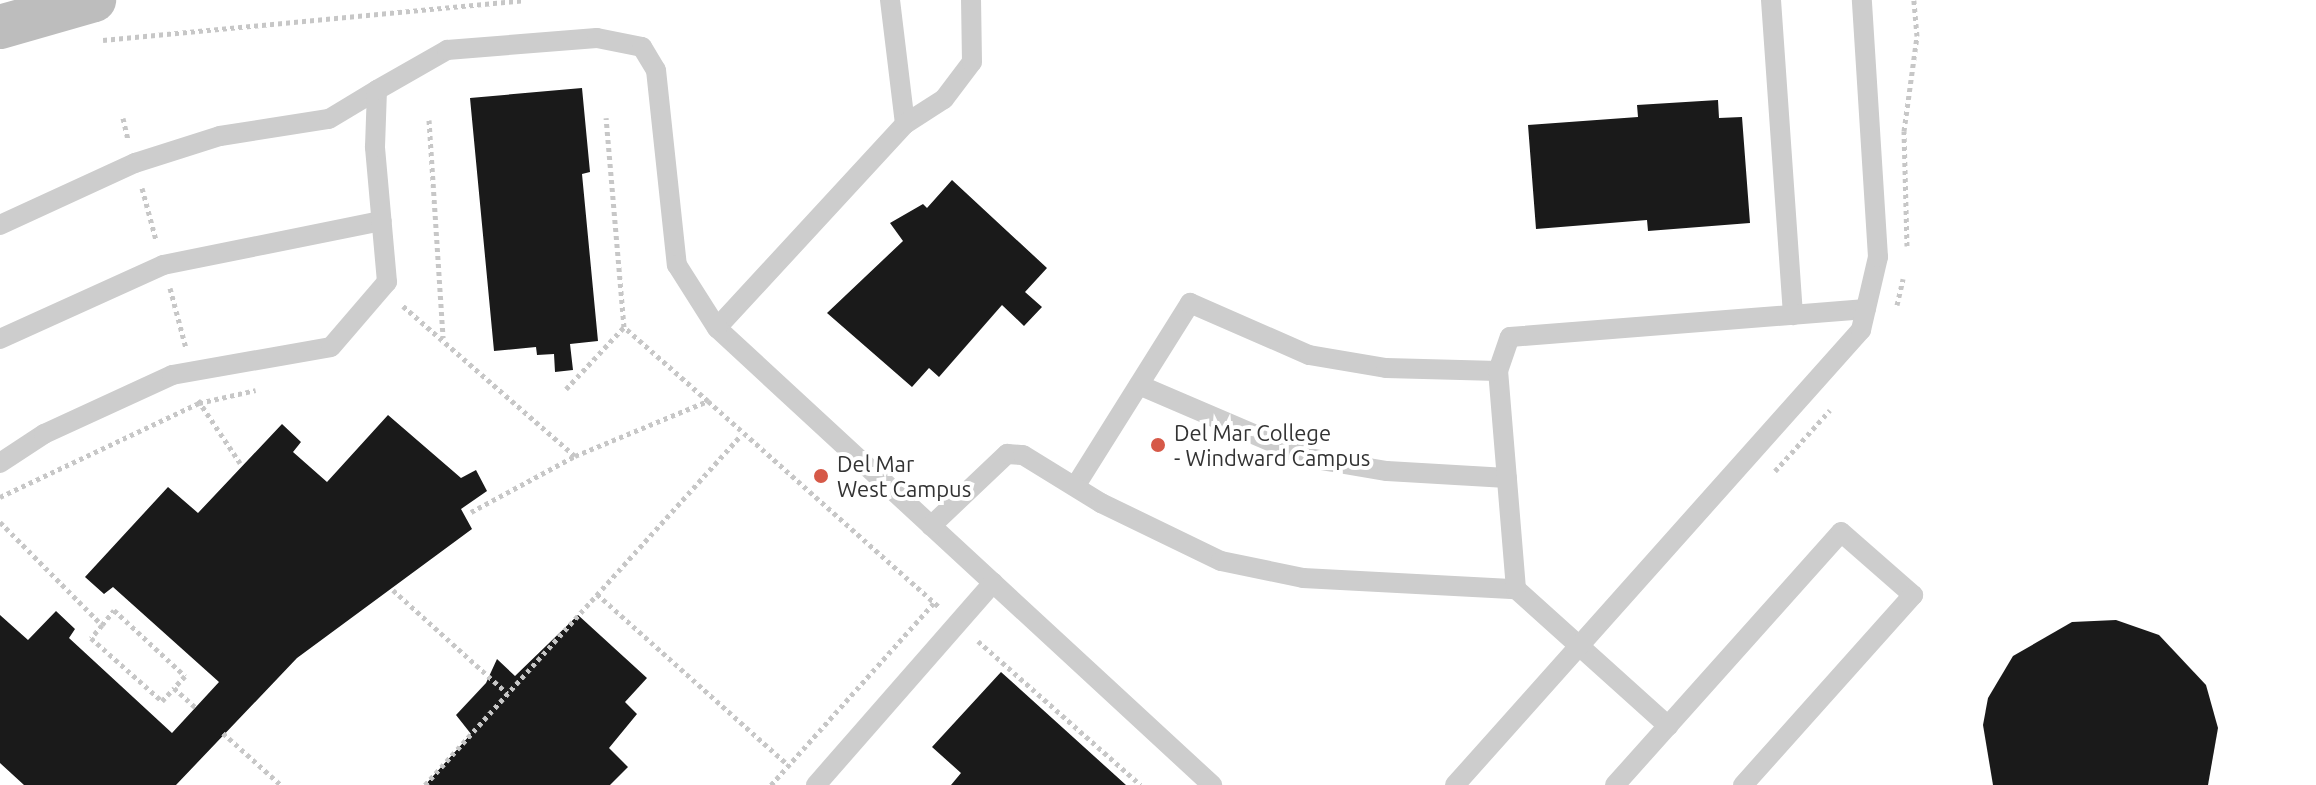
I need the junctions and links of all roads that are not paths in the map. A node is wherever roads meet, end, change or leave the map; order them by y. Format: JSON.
{"nodes":[{"id":1,"x":890,"y":0,"type":"edge"},
{"id":2,"x":971,"y":0,"type":"edge"},
{"id":3,"x":1771,"y":0,"type":"edge"},
{"id":4,"x":1862,"y":0,"type":"edge"},
{"id":5,"x":96,"y":21,"type":"edge"},
{"id":6,"x":0,"y":27,"type":"edge"},
{"id":7,"x":377,"y":90,"type":"junction"},
{"id":8,"x":905,"y":124,"type":"junction"},
{"id":9,"x":382,"y":221,"type":"junction"},
{"id":10,"x":0,"y":225,"type":"edge"},
{"id":11,"x":1866,"y":309,"type":"junction"},
{"id":12,"x":1793,"y":315,"type":"junction"},
{"id":13,"x":717,"y":328,"type":"junction"},
{"id":14,"x":0,"y":339,"type":"edge"},
{"id":15,"x":1498,"y":371,"type":"junction"},
{"id":16,"x":1139,"y":385,"type":"junction"},
{"id":17,"x":0,"y":463,"type":"edge"},
{"id":18,"x":1507,"y":478,"type":"junction"},
{"id":19,"x":1076,"y":485,"type":"junction"},
{"id":20,"x":931,"y":526,"type":"junction"},
{"id":21,"x":993,"y":583,"type":"junction"},
{"id":22,"x":1516,"y":589,"type":"junction"},
{"id":23,"x":1580,"y":644,"type":"junction"},
{"id":24,"x":1668,"y":726,"type":"junction"},
{"id":25,"x":816,"y":785,"type":"edge"},
{"id":26,"x":1212,"y":785,"type":"edge"},
{"id":27,"x":1455,"y":785,"type":"edge"},
{"id":28,"x":1615,"y":785,"type":"edge"},
{"id":29,"x":1743,"y":785,"type":"edge"}],
"edges":[{"from":1,"to":8,"type":"lane"},
{"from":2,"to":8,"type":"lane"},
{"from":3,"to":12,"type":"lane"},
{"from":4,"to":11,"type":"lane"},
{"from":5,"to":6,"type":"main road"},
{"from":7,"to":9,"type":"lane"},
{"from":7,"to":10,"type":"lane"},
{"from":7,"to":13,"type":"lane"},
{"from":8,"to":13,"type":"lane"},
{"from":9,"to":14,"type":"lane"},
{"from":9,"to":17,"type":"lane"},
{"from":11,"to":12,"type":"lane"},
{"from":11,"to":23,"type":"lane"},
{"from":12,"to":15,"type":"lane"},
{"from":13,"to":20,"type":"lane"},
{"from":15,"to":16,"type":"lane"},
{"from":15,"to":18,"type":"lane"},
{"from":16,"to":18,"type":"lane"},
{"from":16,"to":19,"type":"lane"},
{"from":18,"to":22,"type":"lane"},
{"from":19,"to":20,"type":"lane"},
{"from":19,"to":22,"type":"lane"},
{"from":20,"to":21,"type":"lane"},
{"from":21,"to":25,"type":"lane"},
{"from":21,"to":26,"type":"lane"},
{"from":22,"to":23,"type":"lane"},
{"from":23,"to":24,"type":"lane"},
{"from":23,"to":27,"type":"lane"},
{"from":24,"to":28,"type":"lane"},
{"from":24,"to":29,"type":"lane"}]}
